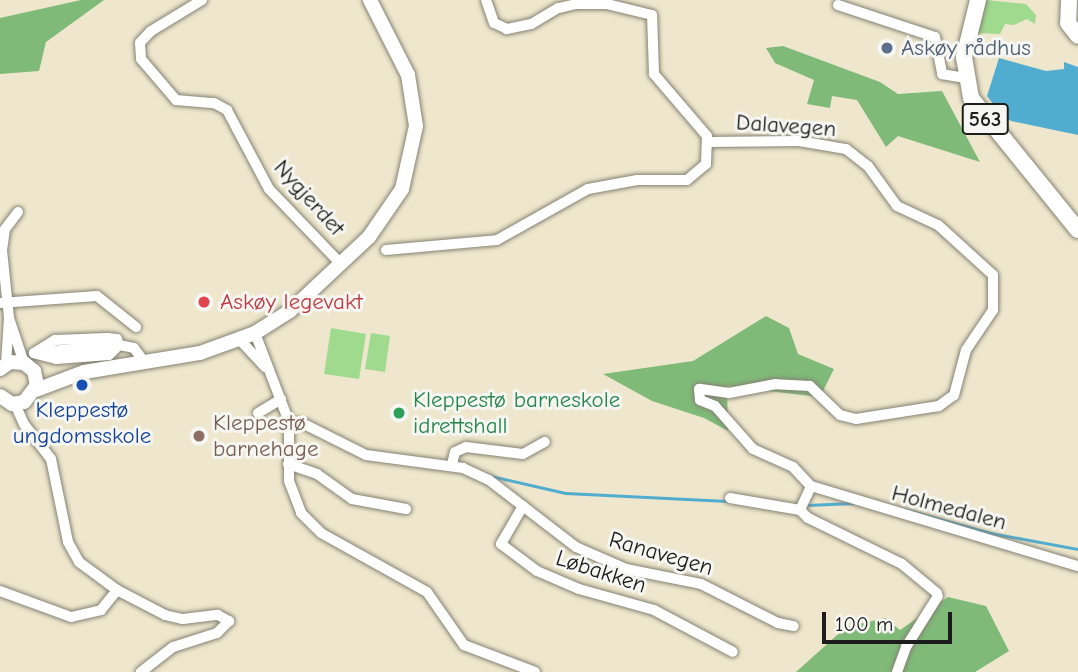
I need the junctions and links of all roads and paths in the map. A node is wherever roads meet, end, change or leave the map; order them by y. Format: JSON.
{"nodes":[{"id":1,"x":202,"y":0,"type":"edge"},
{"id":2,"x":370,"y":0,"type":"edge"},
{"id":3,"x":486,"y":0,"type":"edge"},
{"id":4,"x":981,"y":0,"type":"edge"},
{"id":5,"x":838,"y":5,"type":"dead end"},
{"id":6,"x":1072,"y":8,"type":"edge"},
{"id":7,"x":1078,"y":36,"type":"edge"},
{"id":8,"x":965,"y":78,"type":"junction"},
{"id":9,"x":709,"y":142,"type":"junction"},
{"id":10,"x":18,"y":212,"type":"dead end"},
{"id":11,"x":1078,"y":230,"type":"edge"},
{"id":12,"x":386,"y":250,"type":"dead end"},
{"id":13,"x":341,"y":264,"type":"junction"},
{"id":14,"x":4,"y":303,"type":"edge"},
{"id":15,"x":9,"y":318,"type":"junction"},
{"id":16,"x":136,"y":327,"type":"dead end"},
{"id":17,"x":255,"y":333,"type":"junction"},
{"id":18,"x":240,"y":340,"type":"junction"},
{"id":19,"x":119,"y":345,"type":"junction"},
{"id":20,"x":144,"y":362,"type":"junction"},
{"id":21,"x":29,"y":363,"type":"junction"},
{"id":22,"x":3,"y":366,"type":"edge"},
{"id":23,"x":265,"y":367,"type":"junction"},
{"id":24,"x":84,"y":372,"type":"junction"},
{"id":25,"x":783,"y":384,"type":"joint"},
{"id":26,"x":36,"y":390,"type":"junction"},
{"id":27,"x":0,"y":397,"type":"edge"},
{"id":28,"x":281,"y":399,"type":"junction"},
{"id":29,"x":15,"y":404,"type":"junction"},
{"id":30,"x":258,"y":413,"type":"dead end"},
{"id":31,"x":289,"y":422,"type":"junction"},
{"id":32,"x":545,"y":442,"type":"dead end"},
{"id":33,"x":288,"y":464,"type":"junction"},
{"id":34,"x":452,"y":464,"type":"junction"},
{"id":35,"x":811,"y":486,"type":"junction"},
{"id":36,"x":730,"y":498,"type":"dead end"},
{"id":37,"x":523,"y":506,"type":"junction"},
{"id":38,"x":405,"y":509,"type":"dead end"},
{"id":39,"x":800,"y":510,"type":"junction"},
{"id":40,"x":1078,"y":566,"type":"edge"},
{"id":41,"x":117,"y":590,"type":"junction"},
{"id":42,"x":0,"y":591,"type":"edge"},
{"id":43,"x":794,"y":626,"type":"dead end"},
{"id":44,"x":733,"y":652,"type":"dead end"},
{"id":45,"x":141,"y":672,"type":"edge"},
{"id":46,"x":535,"y":672,"type":"edge"},
{"id":47,"x":897,"y":672,"type":"edge"}],
"edges":[{"from":1,"to":13,"type":"street","name":"Nygjerdet"},
{"from":2,"to":13,"type":"main road"},
{"from":3,"to":9,"type":"street"},
{"from":4,"to":8,"type":"main road","number":"563"},
{"from":5,"to":8,"type":"street"},
{"from":6,"to":7,"type":"main road"},
{"from":8,"to":11,"type":"main road","number":"563"},
{"from":9,"to":12,"type":"street"},
{"from":9,"to":25,"type":"street","name":"Dalavegen"},
{"from":10,"to":14,"type":"street"},
{"from":13,"to":17,"type":"main road"},
{"from":14,"to":15,"type":"street"},
{"from":14,"to":16,"type":"street"},
{"from":15,"to":21,"type":"street"},
{"from":15,"to":22,"type":"street"},
{"from":17,"to":18,"type":"main road"},
{"from":17,"to":23,"type":"street"},
{"from":18,"to":20,"type":"main road"},
{"from":18,"to":23,"type":"street"},
{"from":19,"to":20,"type":"street"},
{"from":19,"to":21,"type":"street"},
{"from":19,"to":21,"type":"street"},
{"from":20,"to":24,"type":"main road"},
{"from":21,"to":22,"type":"main road"},
{"from":21,"to":24,"type":"main road"},
{"from":21,"to":26,"type":"main road"},
{"from":23,"to":28,"type":"street"},
{"from":24,"to":26,"type":"main road"},
{"from":25,"to":35,"type":"street","name":"Holmedalen"},
{"from":26,"to":29,"type":"main road"},
{"from":27,"to":29,"type":"main road"},
{"from":28,"to":30,"type":"street"},
{"from":28,"to":31,"type":"street"},
{"from":29,"to":41,"type":"street"},
{"from":31,"to":33,"type":"street"},
{"from":31,"to":34,"type":"street","name":"Ranavegen"},
{"from":32,"to":34,"type":"street"},
{"from":33,"to":38,"type":"street"},
{"from":33,"to":46,"type":"street"},
{"from":34,"to":37,"type":"street","name":"Ranavegen"},
{"from":35,"to":39,"type":"street"},
{"from":35,"to":40,"type":"street","name":"Holmedalen"},
{"from":36,"to":39,"type":"street"},
{"from":37,"to":43,"type":"street","name":"Ranavegen"},
{"from":37,"to":44,"type":"street","name":"Løbakken"},
{"from":39,"to":47,"type":"street"},
{"from":41,"to":42,"type":"street"},
{"from":41,"to":45,"type":"street"}]}
